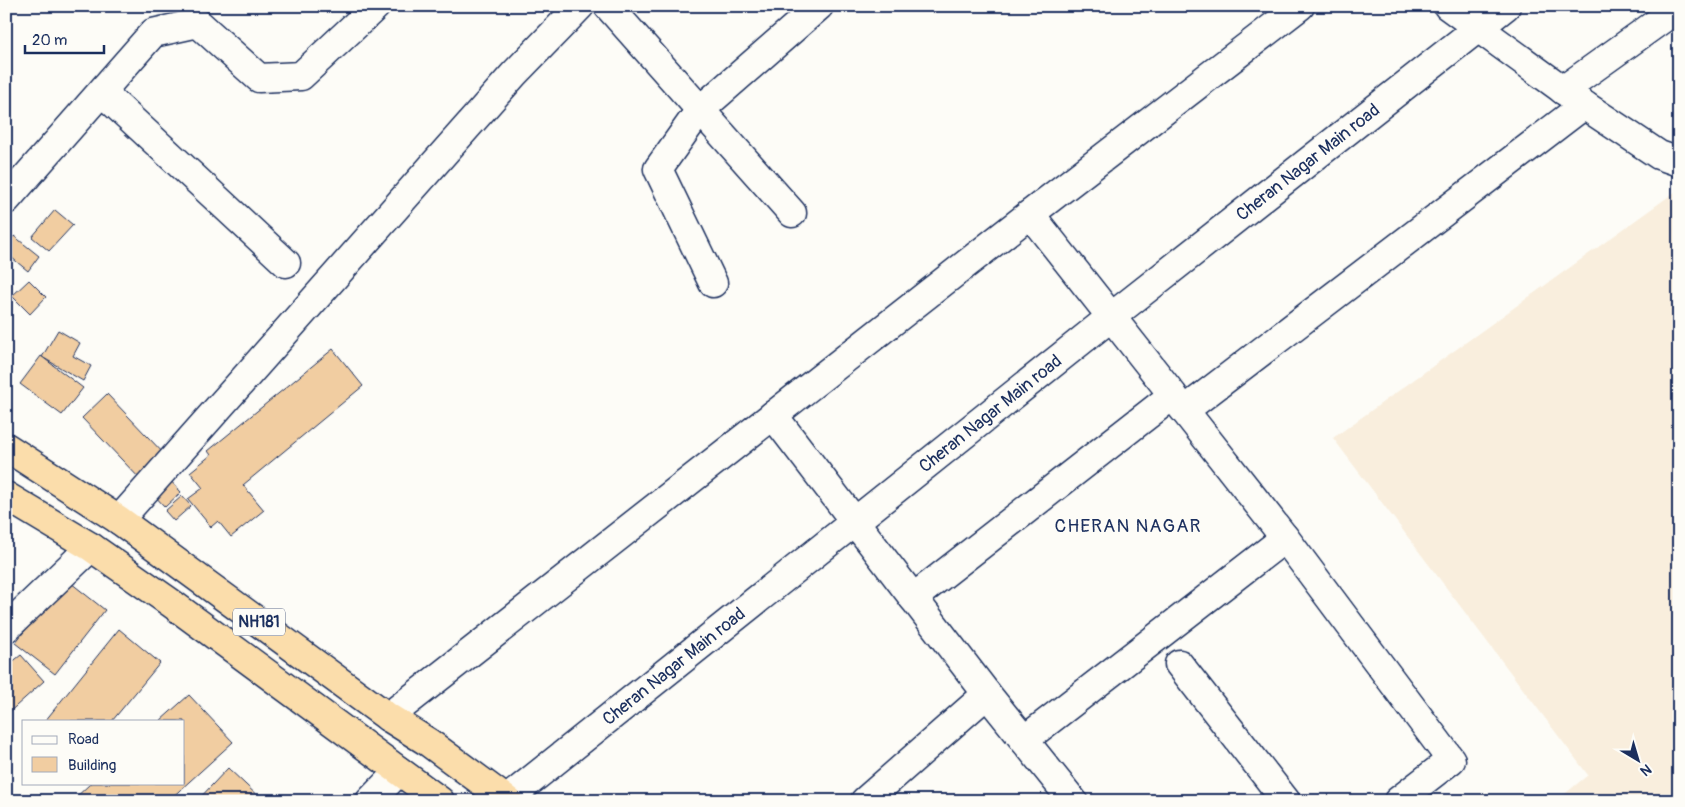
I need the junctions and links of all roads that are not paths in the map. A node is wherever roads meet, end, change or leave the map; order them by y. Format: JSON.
{"nodes":[{"id":1,"x":180,"y":6,"type":"edge"},
{"id":2,"x":376,"y":6,"type":"edge"},
{"id":3,"x":580,"y":6,"type":"edge"},
{"id":4,"x":608,"y":6,"type":"edge"},
{"id":5,"x":818,"y":6,"type":"edge"},
{"id":6,"x":1300,"y":6,"type":"edge"},
{"id":7,"x":1448,"y":6,"type":"edge"},
{"id":8,"x":1506,"y":6,"type":"edge"},
{"id":9,"x":1679,"y":7,"type":"edge"},
{"id":10,"x":1478,"y":28,"type":"junction"},
{"id":11,"x":153,"y":33,"type":"junction"},
{"id":12,"x":102,"y":92,"type":"junction"},
{"id":13,"x":1574,"y":97,"type":"junction"},
{"id":14,"x":700,"y":110,"type":"junction"},
{"id":15,"x":1679,"y":162,"type":"edge"},
{"id":16,"x":6,"y":200,"type":"edge"},
{"id":17,"x":792,"y":213,"type":"dead end"},
{"id":18,"x":1030,"y":214,"type":"junction"},
{"id":19,"x":286,"y":263,"type":"dead end"},
{"id":20,"x":713,"y":283,"type":"dead end"},
{"id":21,"x":1111,"y":317,"type":"junction"},
{"id":22,"x":1179,"y":403,"type":"junction"},
{"id":23,"x":773,"y":415,"type":"junction"},
{"id":24,"x":6,"y":447,"type":"edge"},
{"id":25,"x":6,"y":496,"type":"edge"},
{"id":26,"x":120,"y":520,"type":"junction"},
{"id":27,"x":855,"y":521,"type":"junction"},
{"id":28,"x":1285,"y":538,"type":"junction"},
{"id":29,"x":91,"y":547,"type":"junction"},
{"id":30,"x":914,"y":598,"type":"junction"},
{"id":31,"x":6,"y":628,"type":"edge"},
{"id":32,"x":1179,"y":664,"type":"dead end"},
{"id":33,"x":987,"y":694,"type":"junction"},
{"id":34,"x":388,"y":717,"type":"junction"},
{"id":35,"x":1024,"y":740,"type":"junction"},
{"id":36,"x":399,"y":771,"type":"junction"},
{"id":37,"x":506,"y":800,"type":"edge"},
{"id":38,"x":370,"y":801,"type":"edge"},
{"id":39,"x":440,"y":801,"type":"edge"},
{"id":40,"x":865,"y":801,"type":"edge"},
{"id":41,"x":1073,"y":801,"type":"edge"},
{"id":42,"x":1286,"y":801,"type":"edge"},
{"id":43,"x":1398,"y":801,"type":"edge"}],
"edges":[{"from":1,"to":11,"type":"street"},
{"from":2,"to":11,"type":"street"},
{"from":3,"to":26,"type":"street"},
{"from":4,"to":14,"type":"street"},
{"from":5,"to":14,"type":"street"},
{"from":6,"to":18,"type":"street"},
{"from":7,"to":10,"type":"street"},
{"from":8,"to":10,"type":"street","name":"Cheran Nagar Main road"},
{"from":9,"to":13,"type":"street"},
{"from":10,"to":13,"type":"street"},
{"from":10,"to":21,"type":"street","name":"Cheran Nagar Main road"},
{"from":11,"to":12,"type":"street"},
{"from":12,"to":16,"type":"street"},
{"from":12,"to":19,"type":"street"},
{"from":13,"to":15,"type":"street"},
{"from":13,"to":22,"type":"street"},
{"from":14,"to":17,"type":"street"},
{"from":14,"to":20,"type":"street"},
{"from":18,"to":21,"type":"street"},
{"from":18,"to":23,"type":"street"},
{"from":21,"to":22,"type":"street"},
{"from":21,"to":27,"type":"street","name":"Cheran Nagar Main road"},
{"from":22,"to":28,"type":"street"},
{"from":22,"to":30,"type":"street"},
{"from":23,"to":27,"type":"street"},
{"from":23,"to":34,"type":"street"},
{"from":24,"to":26,"type":"highway","number":"NH181"},
{"from":25,"to":29,"type":"highway","number":"NH181"},
{"from":26,"to":34,"type":"highway","number":"NH181"},
{"from":27,"to":30,"type":"street"},
{"from":27,"to":37,"type":"street","name":"Cheran Nagar Main road"},
{"from":28,"to":35,"type":"street"},
{"from":28,"to":43,"type":"street"},
{"from":29,"to":31,"type":"street"},
{"from":29,"to":36,"type":"highway","number":"NH181"},
{"from":30,"to":33,"type":"street"},
{"from":32,"to":42,"type":"street"},
{"from":33,"to":35,"type":"street"},
{"from":33,"to":40,"type":"street"},
{"from":34,"to":37,"type":"highway","number":"NH181"},
{"from":35,"to":41,"type":"street"},
{"from":36,"to":38,"type":"street"},
{"from":36,"to":39,"type":"highway","number":"NH181"}]}
